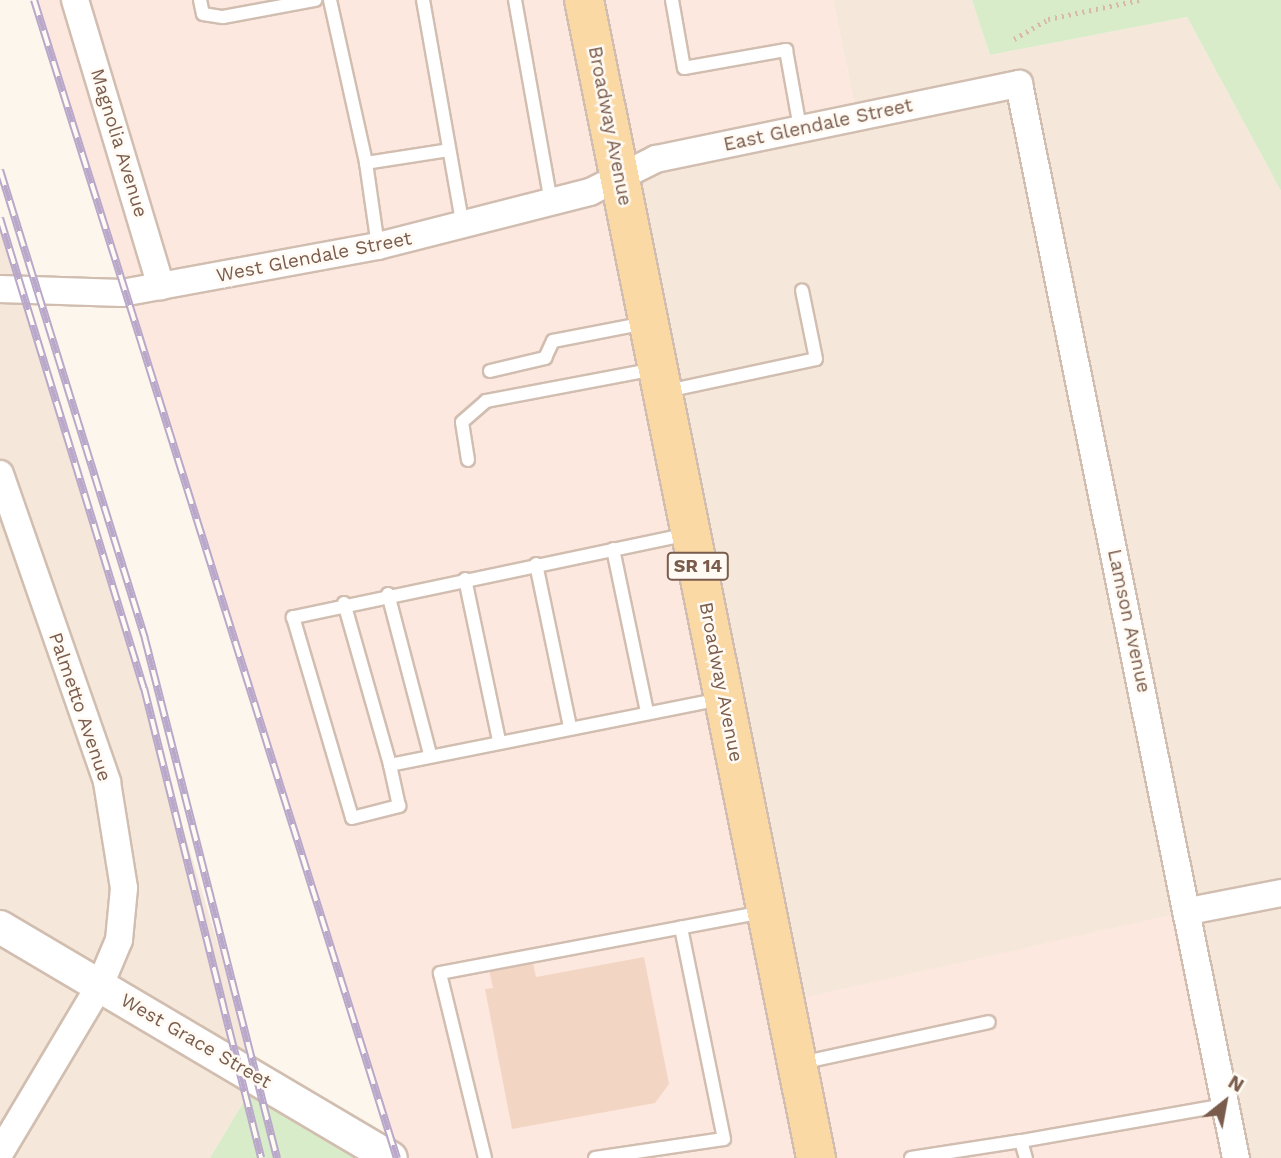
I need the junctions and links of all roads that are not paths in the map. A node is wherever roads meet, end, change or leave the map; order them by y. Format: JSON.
{"nodes":[{"id":1,"x":75,"y":0,"type":"edge"},
{"id":2,"x":200,"y":0,"type":"edge"},
{"id":3,"x":315,"y":0,"type":"edge"},
{"id":4,"x":330,"y":0,"type":"edge"},
{"id":5,"x":424,"y":0,"type":"edge"},
{"id":6,"x":515,"y":0,"type":"edge"},
{"id":7,"x":584,"y":0,"type":"edge"},
{"id":8,"x":672,"y":0,"type":"edge"},
{"id":9,"x":1019,"y":84,"type":"joint"},
{"id":10,"x":800,"y":128,"type":"junction"},
{"id":11,"x":449,"y":150,"type":"junction"},
{"id":12,"x":366,"y":163,"type":"junction"},
{"id":13,"x":621,"y":176,"type":"junction"},
{"id":14,"x":551,"y":203,"type":"junction"},
{"id":15,"x":463,"y":228,"type":"junction"},
{"id":16,"x":378,"y":246,"type":"junction"},
{"id":17,"x":161,"y":286,"type":"junction"},
{"id":18,"x":0,"y":289,"type":"edge"},
{"id":19,"x":802,"y":290,"type":"dead end"},
{"id":20,"x":650,"y":323,"type":"junction"},
{"id":21,"x":490,"y":371,"type":"dead end"},
{"id":22,"x":661,"y":380,"type":"junction"},
{"id":23,"x":468,"y":460,"type":"dead end"},
{"id":24,"x":0,"y":474,"type":"edge"},
{"id":25,"x":691,"y":533,"type":"junction"},
{"id":26,"x":612,"y":549,"type":"junction"},
{"id":27,"x":536,"y":564,"type":"junction"},
{"id":28,"x":465,"y":579,"type":"junction"},
{"id":29,"x":388,"y":594,"type":"junction"},
{"id":30,"x":344,"y":603,"type":"junction"},
{"id":31,"x":724,"y":698,"type":"junction"},
{"id":32,"x":647,"y":712,"type":"junction"},
{"id":33,"x":570,"y":727,"type":"junction"},
{"id":34,"x":499,"y":741,"type":"junction"},
{"id":35,"x":430,"y":754,"type":"junction"},
{"id":36,"x":390,"y":765,"type":"junction"},
{"id":37,"x":1281,"y":893,"type":"edge"},
{"id":38,"x":766,"y":911,"type":"junction"},
{"id":39,"x":1189,"y":911,"type":"junction"},
{"id":40,"x":0,"y":927,"type":"edge"},
{"id":41,"x":681,"y":927,"type":"junction"},
{"id":42,"x":100,"y":985,"type":"junction"},
{"id":43,"x":989,"y":1022,"type":"dead end"},
{"id":44,"x":797,"y":1064,"type":"junction"},
{"id":45,"x":1225,"y":1105,"type":"junction"},
{"id":46,"x":1021,"y":1141,"type":"junction"},
{"id":47,"x":0,"y":1153,"type":"edge"},
{"id":48,"x":391,"y":1158,"type":"edge"},
{"id":49,"x":485,"y":1158,"type":"edge"},
{"id":50,"x":596,"y":1158,"type":"edge"},
{"id":51,"x":816,"y":1158,"type":"edge"},
{"id":52,"x":911,"y":1158,"type":"edge"},
{"id":53,"x":1026,"y":1158,"type":"edge"},
{"id":54,"x":1236,"y":1158,"type":"edge"}],
"edges":[{"from":1,"to":17,"type":"street","name":"Magnolia Avenue"},
{"from":2,"to":3,"type":"lane"},
{"from":4,"to":12,"type":"lane"},
{"from":5,"to":11,"type":"lane"},
{"from":6,"to":14,"type":"lane"},
{"from":7,"to":13,"type":"main road","name":"Broadway Avenue","number":"SR 14"},
{"from":8,"to":10,"type":"lane"},
{"from":9,"to":10,"type":"street","name":"East Glendale Street"},
{"from":9,"to":39,"type":"street","name":"Lamson Avenue"},
{"from":10,"to":13,"type":"street","name":"East Glendale Street"},
{"from":11,"to":12,"type":"lane"},
{"from":11,"to":15,"type":"lane"},
{"from":12,"to":16,"type":"lane"},
{"from":13,"to":14,"type":"street","name":"West Glendale Street"},
{"from":13,"to":20,"type":"main road","name":"Broadway Avenue","number":"SR 14"},
{"from":14,"to":15,"type":"street","name":"West Glendale Street"},
{"from":15,"to":16,"type":"street","name":"West Glendale Street"},
{"from":16,"to":17,"type":"street","name":"West Glendale Street"},
{"from":17,"to":18,"type":"street","name":"West Glendale Street"},
{"from":19,"to":22,"type":"lane"},
{"from":20,"to":21,"type":"lane"},
{"from":20,"to":22,"type":"main road","name":"Broadway Avenue","number":"SR 14"},
{"from":22,"to":23,"type":"lane"},
{"from":22,"to":25,"type":"main road","name":"Broadway Avenue","number":"SR 14"},
{"from":24,"to":42,"type":"street","name":"Palmetto Avenue"},
{"from":25,"to":26,"type":"lane"},
{"from":25,"to":31,"type":"main road","name":"Broadway Avenue","number":"SR 14"},
{"from":26,"to":27,"type":"lane"},
{"from":26,"to":32,"type":"lane"},
{"from":27,"to":28,"type":"lane"},
{"from":27,"to":33,"type":"lane"},
{"from":28,"to":29,"type":"lane"},
{"from":28,"to":34,"type":"lane"},
{"from":29,"to":30,"type":"lane"},
{"from":29,"to":35,"type":"lane"},
{"from":30,"to":36,"type":"lane"},
{"from":30,"to":36,"type":"lane"},
{"from":31,"to":32,"type":"lane"},
{"from":31,"to":38,"type":"main road","name":"Broadway Avenue","number":"SR 14"},
{"from":32,"to":33,"type":"lane"},
{"from":33,"to":34,"type":"lane"},
{"from":34,"to":35,"type":"lane"},
{"from":35,"to":36,"type":"lane"},
{"from":37,"to":39,"type":"street"},
{"from":38,"to":41,"type":"lane"},
{"from":38,"to":44,"type":"main road","name":"Broadway Avenue","number":"SR 14"},
{"from":39,"to":45,"type":"street","name":"Lamson Avenue"},
{"from":40,"to":42,"type":"street","name":"West Grace Street"},
{"from":41,"to":49,"type":"lane"},
{"from":41,"to":50,"type":"lane"},
{"from":42,"to":47,"type":"street","name":"Palmetto Avenue"},
{"from":42,"to":48,"type":"street","name":"West Grace Street"},
{"from":43,"to":44,"type":"lane"},
{"from":44,"to":51,"type":"main road","name":"Broadway Avenue","number":"SR 14"},
{"from":45,"to":46,"type":"lane"},
{"from":45,"to":54,"type":"street","name":"Lamson Avenue"},
{"from":46,"to":52,"type":"lane"},
{"from":46,"to":53,"type":"lane"}]}
